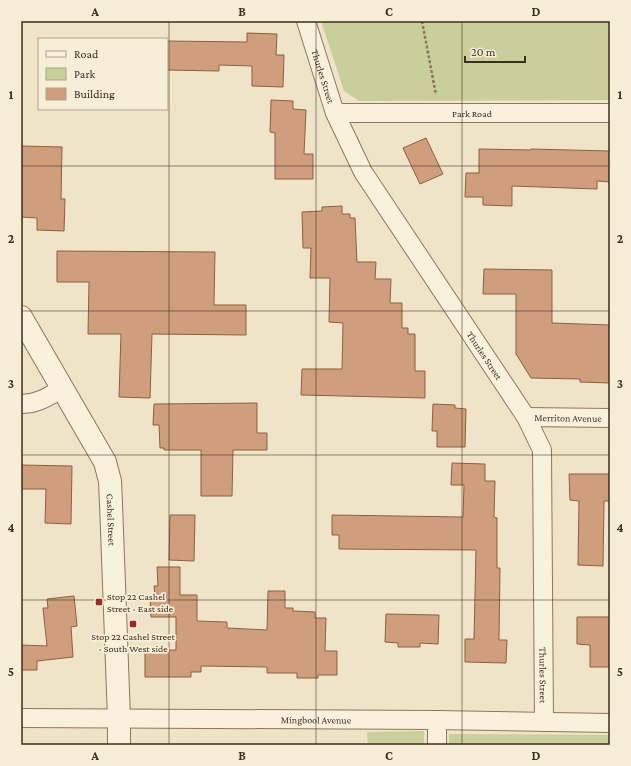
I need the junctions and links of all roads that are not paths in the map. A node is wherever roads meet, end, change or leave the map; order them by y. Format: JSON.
{"nodes":[{"id":1,"x":306,"y":21,"type":"edge"},
{"id":2,"x":335,"y":113,"type":"junction"},
{"id":3,"x":610,"y":113,"type":"edge"},
{"id":4,"x":21,"y":317,"type":"edge"},
{"id":5,"x":63,"y":388,"type":"junction"},
{"id":6,"x":21,"y":404,"type":"edge"},
{"id":7,"x":526,"y":417,"type":"junction"},
{"id":8,"x":610,"y":418,"type":"edge"},
{"id":9,"x":21,"y":718,"type":"edge"},
{"id":10,"x":119,"y":718,"type":"junction"},
{"id":11,"x":437,"y":720,"type":"junction"},
{"id":12,"x":544,"y":722,"type":"junction"},
{"id":13,"x":610,"y":723,"type":"edge"},
{"id":14,"x":119,"y":745,"type":"edge"},
{"id":15,"x":437,"y":745,"type":"edge"}],
"edges":[{"from":1,"to":2,"type":"street","name":"Thurles Street"},
{"from":2,"to":3,"type":"street","name":"Park Road"},
{"from":2,"to":7,"type":"street","name":"Thurles Street"},
{"from":4,"to":5,"type":"street","name":"Cashel Street"},
{"from":5,"to":6,"type":"street"},
{"from":5,"to":10,"type":"street","name":"Cashel Street"},
{"from":7,"to":8,"type":"street","name":"Merriton Avenue"},
{"from":7,"to":12,"type":"street","name":"Thurles Street"},
{"from":9,"to":10,"type":"street","name":"Mingbool Avenue"},
{"from":10,"to":11,"type":"street","name":"Mingbool Avenue"},
{"from":10,"to":14,"type":"street","name":"Cashel Street"},
{"from":11,"to":12,"type":"street","name":"Mingbool Avenue"},
{"from":11,"to":15,"type":"street"},
{"from":12,"to":13,"type":"street","name":"Mingbool Avenue"}]}
